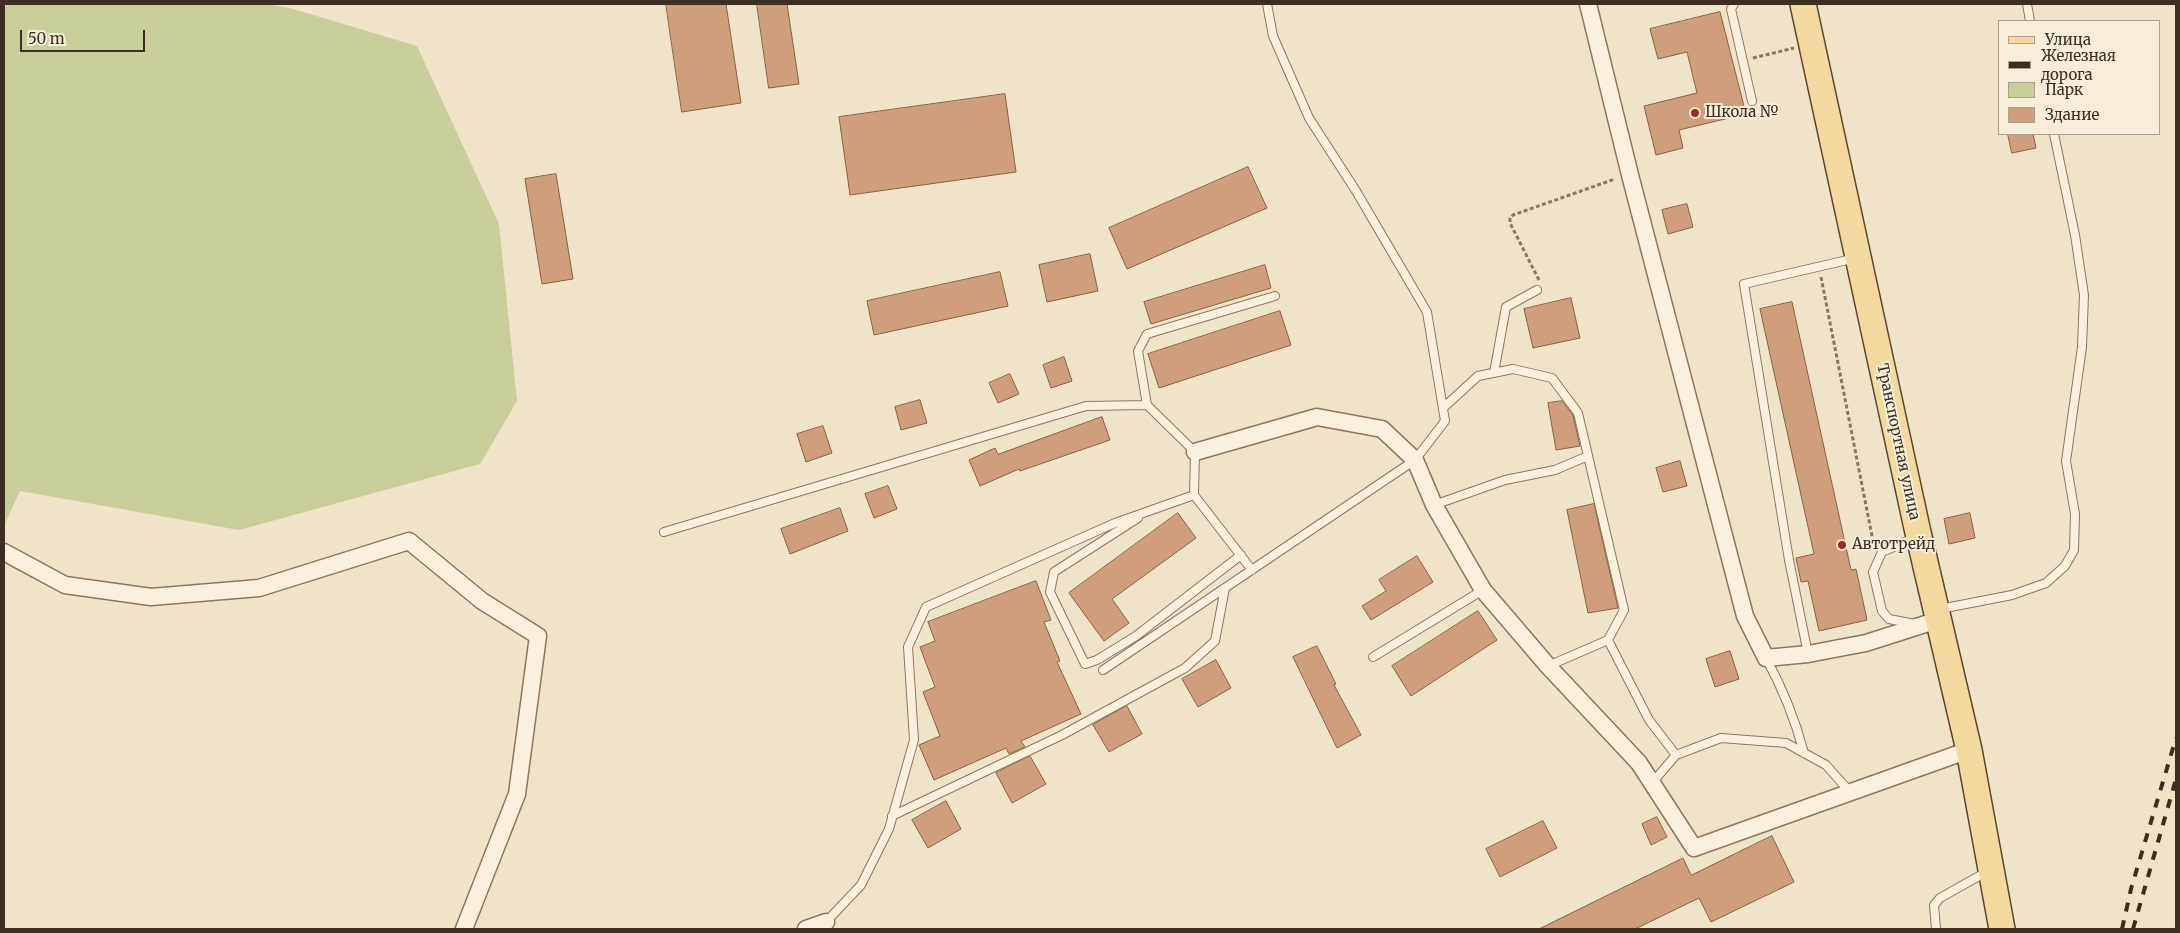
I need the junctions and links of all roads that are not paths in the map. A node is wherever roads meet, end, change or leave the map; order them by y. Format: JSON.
{"nodes":[{"id":1,"x":1267,"y":4,"type":"edge"},
{"id":2,"x":1588,"y":4,"type":"edge"},
{"id":3,"x":1734,"y":4,"type":"edge"},
{"id":4,"x":1803,"y":4,"type":"edge"},
{"id":5,"x":2027,"y":4,"type":"edge"},
{"id":6,"x":2030,"y":20,"type":"edge"},
{"id":7,"x":1752,"y":101,"type":"dead end"},
{"id":8,"x":2054,"y":135,"type":"edge"},
{"id":9,"x":1858,"y":258,"type":"junction"},
{"id":10,"x":1537,"y":290,"type":"road end"},
{"id":11,"x":1275,"y":296,"type":"dead end"},
{"id":12,"x":1494,"y":373,"type":"junction"},
{"id":13,"x":1146,"y":406,"type":"junction"},
{"id":14,"x":1443,"y":408,"type":"junction"},
{"id":15,"x":1195,"y":452,"type":"junction"},
{"id":16,"x":1588,"y":456,"type":"junction"},
{"id":17,"x":1415,"y":460,"type":"junction"},
{"id":18,"x":1194,"y":495,"type":"junction"},
{"id":19,"x":1434,"y":505,"type":"junction"},
{"id":20,"x":1148,"y":511,"type":"junction"},
{"id":21,"x":664,"y":532,"type":"dead end"},
{"id":22,"x":1918,"y":536,"type":"junction"},
{"id":23,"x":4,"y":552,"type":"edge"},
{"id":24,"x":1241,"y":555,"type":"junction"},
{"id":25,"x":1252,"y":570,"type":"junction"},
{"id":26,"x":1225,"y":588,"type":"junction"},
{"id":27,"x":1483,"y":590,"type":"junction"},
{"id":28,"x":1932,"y":618,"type":"junction"},
{"id":29,"x":1608,"y":640,"type":"junction"},
{"id":30,"x":1808,"y":654,"type":"junction"},
{"id":31,"x":1373,"y":657,"type":"dead end"},
{"id":32,"x":1766,"y":658,"type":"junction"},
{"id":33,"x":1548,"y":666,"type":"junction"},
{"id":34,"x":1103,"y":670,"type":"dead end"},
{"id":35,"x":1969,"y":750,"type":"junction"},
{"id":36,"x":1804,"y":753,"type":"junction"},
{"id":37,"x":1676,"y":755,"type":"junction"},
{"id":38,"x":1652,"y":783,"type":"junction"},
{"id":39,"x":1851,"y":792,"type":"junction"},
{"id":40,"x":892,"y":816,"type":"junction"},
{"id":41,"x":1994,"y":875,"type":"junction"},
{"id":42,"x":826,"y":922,"type":"joint"},
{"id":43,"x":464,"y":929,"type":"edge"},
{"id":44,"x":806,"y":929,"type":"edge"},
{"id":45,"x":1936,"y":929,"type":"edge"},
{"id":46,"x":2002,"y":929,"type":"edge"}],
"edges":[{"from":1,"to":14,"type":"lane"},
{"from":2,"to":32,"type":"street"},
{"from":3,"to":7,"type":"lane"},
{"from":4,"to":9,"type":"main road","name":"Транспортная улица"},
{"from":5,"to":6,"type":"lane"},
{"from":8,"to":28,"type":"lane"},
{"from":9,"to":22,"type":"main road","name":"Транспортная улица"},
{"from":9,"to":30,"type":"lane"},
{"from":10,"to":12,"type":"lane"},
{"from":11,"to":13,"type":"lane"},
{"from":12,"to":14,"type":"lane"},
{"from":12,"to":16,"type":"lane"},
{"from":13,"to":15,"type":"lane"},
{"from":13,"to":21,"type":"lane"},
{"from":14,"to":17,"type":"lane"},
{"from":15,"to":17,"type":"street"},
{"from":15,"to":18,"type":"lane"},
{"from":16,"to":19,"type":"lane"},
{"from":16,"to":29,"type":"lane"},
{"from":17,"to":19,"type":"street"},
{"from":17,"to":25,"type":"lane"},
{"from":18,"to":20,"type":"lane"},
{"from":18,"to":24,"type":"lane"},
{"from":19,"to":27,"type":"street"},
{"from":20,"to":24,"type":"lane"},
{"from":20,"to":40,"type":"lane"},
{"from":22,"to":28,"type":"main road","name":"Транспортная улица"},
{"from":22,"to":28,"type":"lane"},
{"from":23,"to":43,"type":"street"},
{"from":24,"to":25,"type":"lane"},
{"from":25,"to":26,"type":"lane"},
{"from":26,"to":34,"type":"lane"},
{"from":26,"to":40,"type":"lane"},
{"from":27,"to":31,"type":"lane"},
{"from":27,"to":33,"type":"street"},
{"from":28,"to":30,"type":"street"},
{"from":28,"to":35,"type":"main road","name":"Транспортная улица"},
{"from":29,"to":33,"type":"lane"},
{"from":29,"to":37,"type":"lane"},
{"from":30,"to":32,"type":"street"},
{"from":32,"to":36,"type":"lane"},
{"from":33,"to":38,"type":"street"},
{"from":35,"to":39,"type":"street"},
{"from":35,"to":41,"type":"main road","name":"Транспортная улица"},
{"from":36,"to":37,"type":"lane"},
{"from":36,"to":39,"type":"lane"},
{"from":37,"to":38,"type":"lane"},
{"from":38,"to":39,"type":"street"},
{"from":40,"to":42,"type":"lane"},
{"from":41,"to":45,"type":"lane"},
{"from":41,"to":46,"type":"main road","name":"Транспортная улица"},
{"from":42,"to":44,"type":"street"}]}
